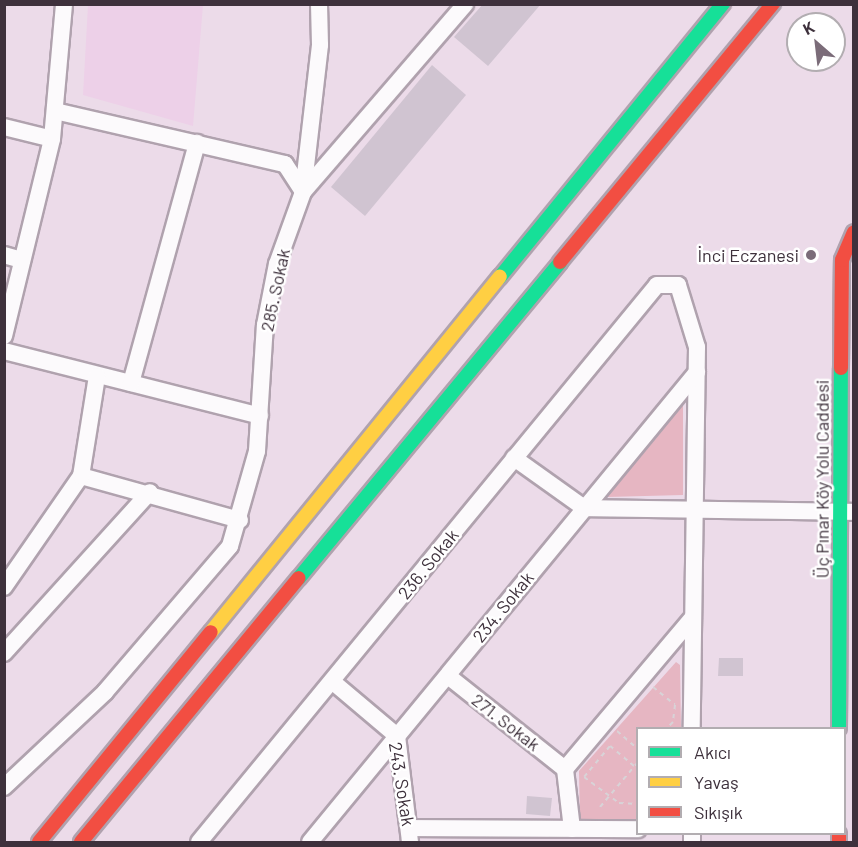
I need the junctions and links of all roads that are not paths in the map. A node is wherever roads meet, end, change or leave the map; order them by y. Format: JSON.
{"nodes":[{"id":1,"x":64,"y":4,"type":"edge"},
{"id":2,"x":319,"y":4,"type":"edge"},
{"id":3,"x":465,"y":4,"type":"edge"},
{"id":4,"x":717,"y":4,"type":"edge"},
{"id":5,"x":723,"y":4,"type":"edge"},
{"id":6,"x":772,"y":8,"type":"edge"},
{"id":7,"x":698,"y":35,"type":"junction"},
{"id":8,"x":55,"y":111,"type":"junction"},
{"id":9,"x":4,"y":127,"type":"edge"},
{"id":10,"x":52,"y":139,"type":"junction"},
{"id":11,"x":197,"y":143,"type":"junction"},
{"id":12,"x":303,"y":192,"type":"junction"},
{"id":13,"x":854,"y":232,"type":"edge"},
{"id":14,"x":4,"y":255,"type":"edge"},
{"id":15,"x":22,"y":260,"type":"junction"},
{"id":16,"x":4,"y":336,"type":"edge"},
{"id":17,"x":4,"y":351,"type":"edge"},
{"id":18,"x":697,"y":372,"type":"junction"},
{"id":19,"x":97,"y":376,"type":"junction"},
{"id":20,"x":131,"y":382,"type":"junction"},
{"id":21,"x":260,"y":416,"type":"junction"},
{"id":22,"x":514,"y":458,"type":"junction"},
{"id":23,"x":81,"y":476,"type":"junction"},
{"id":24,"x":150,"y":492,"type":"junction"},
{"id":25,"x":584,"y":508,"type":"junction"},
{"id":26,"x":693,"y":509,"type":"junction"},
{"id":27,"x":847,"y":512,"type":"edge"},
{"id":28,"x":240,"y":520,"type":"junction"},
{"id":29,"x":8,"y":576,"type":"edge"},
{"id":30,"x":692,"y":618,"type":"junction"},
{"id":31,"x":4,"y":653,"type":"edge"},
{"id":32,"x":447,"y":676,"type":"junction"},
{"id":33,"x":333,"y":682,"type":"junction"},
{"id":34,"x":692,"y":727,"type":"edge"},
{"id":35,"x":839,"y":727,"type":"edge"},
{"id":36,"x":397,"y":736,"type":"junction"},
{"id":37,"x":565,"y":769,"type":"junction"},
{"id":38,"x":4,"y":787,"type":"edge"},
{"id":39,"x":572,"y":829,"type":"junction"},
{"id":40,"x":636,"y":829,"type":"edge"},
{"id":41,"x":410,"y":835,"type":"edge"},
{"id":42,"x":36,"y":843,"type":"edge"},
{"id":43,"x":81,"y":843,"type":"edge"},
{"id":44,"x":199,"y":843,"type":"edge"},
{"id":45,"x":310,"y":843,"type":"edge"}],
"edges":[{"from":1,"to":8,"type":"street"},
{"from":2,"to":12,"type":"street","name":"285. Sokak"},
{"from":3,"to":12,"type":"street"},
{"from":4,"to":7,"type":"main road"},
{"from":5,"to":7,"type":"main road"},
{"from":6,"to":43,"type":"main road"},
{"from":7,"to":42,"type":"main road"},
{"from":8,"to":10,"type":"street"},
{"from":8,"to":11,"type":"street"},
{"from":9,"to":10,"type":"street"},
{"from":10,"to":15,"type":"street"},
{"from":11,"to":12,"type":"street"},
{"from":11,"to":20,"type":"street"},
{"from":12,"to":21,"type":"street","name":"285. Sokak"},
{"from":13,"to":27,"type":"main road","name":"Üç Pınar Köy Yolu Caddesi"},
{"from":14,"to":15,"type":"street"},
{"from":15,"to":16,"type":"street"},
{"from":17,"to":19,"type":"street"},
{"from":18,"to":22,"type":"street","name":"236. Sokak"},
{"from":18,"to":25,"type":"street","name":"234. Sokak"},
{"from":18,"to":26,"type":"street"},
{"from":19,"to":20,"type":"street"},
{"from":19,"to":23,"type":"street"},
{"from":20,"to":21,"type":"street"},
{"from":21,"to":28,"type":"street","name":"285. Sokak"},
{"from":22,"to":25,"type":"street"},
{"from":22,"to":33,"type":"street","name":"236. Sokak"},
{"from":23,"to":24,"type":"street"},
{"from":23,"to":29,"type":"street"},
{"from":24,"to":28,"type":"street"},
{"from":24,"to":31,"type":"street"},
{"from":25,"to":26,"type":"street"},
{"from":25,"to":32,"type":"street","name":"234. Sokak"},
{"from":26,"to":27,"type":"street"},
{"from":26,"to":30,"type":"street"},
{"from":27,"to":35,"type":"main road","name":"Üç Pınar Köy Yolu Caddesi"},
{"from":28,"to":38,"type":"street","name":"285. Sokak"},
{"from":30,"to":34,"type":"street"},
{"from":30,"to":37,"type":"street"},
{"from":32,"to":36,"type":"street","name":"234. Sokak"},
{"from":32,"to":37,"type":"street","name":"271. Sokak"},
{"from":33,"to":36,"type":"street","name":"243. Sokak"},
{"from":33,"to":44,"type":"street","name":"236. Sokak"},
{"from":36,"to":41,"type":"street","name":"243. Sokak"},
{"from":36,"to":45,"type":"street","name":"234. Sokak"},
{"from":37,"to":39,"type":"street"},
{"from":39,"to":40,"type":"street"},
{"from":39,"to":41,"type":"street"}]}
